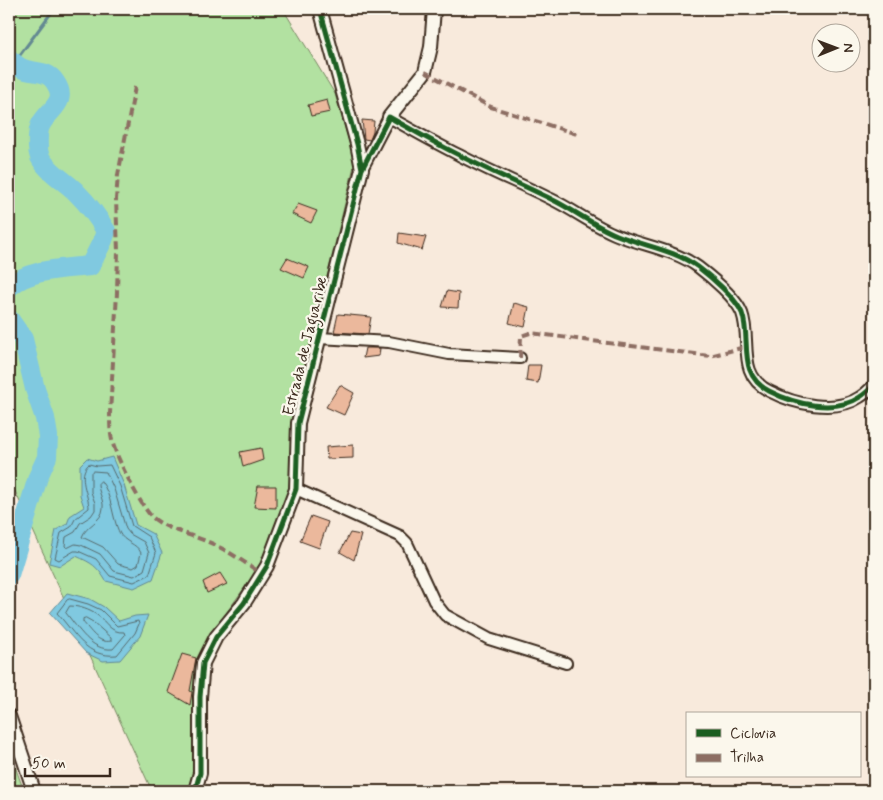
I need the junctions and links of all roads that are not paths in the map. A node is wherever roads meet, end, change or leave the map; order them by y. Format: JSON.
{"nodes":[{"id":1,"x":320,"y":9,"type":"edge"},
{"id":2,"x":434,"y":9,"type":"edge"},
{"id":3,"x":389,"y":117,"type":"junction"},
{"id":4,"x":362,"y":169,"type":"junction"},
{"id":5,"x":319,"y":338,"type":"junction"},
{"id":6,"x":520,"y":358,"type":"dead end"},
{"id":7,"x":874,"y":385,"type":"edge"},
{"id":8,"x":296,"y":489,"type":"junction"},
{"id":9,"x":566,"y":663,"type":"dead end"},
{"id":10,"x":9,"y":716,"type":"edge"},
{"id":11,"x":34,"y":791,"type":"edge"},
{"id":12,"x":195,"y":791,"type":"edge"}],
"edges":[{"from":1,"to":4,"type":"street","name":"Estrada de Jaguaribe"},
{"from":2,"to":3,"type":"street"},
{"from":3,"to":4,"type":"street"},
{"from":3,"to":7,"type":"street"},
{"from":4,"to":5,"type":"street","name":"Estrada de Jaguaribe"},
{"from":5,"to":6,"type":"street"},
{"from":5,"to":8,"type":"street","name":"Estrada de Jaguaribe"},
{"from":8,"to":9,"type":"street"},
{"from":8,"to":12,"type":"street","name":"Estrada de Jaguaribe"},
{"from":10,"to":11,"type":"street"}]}
